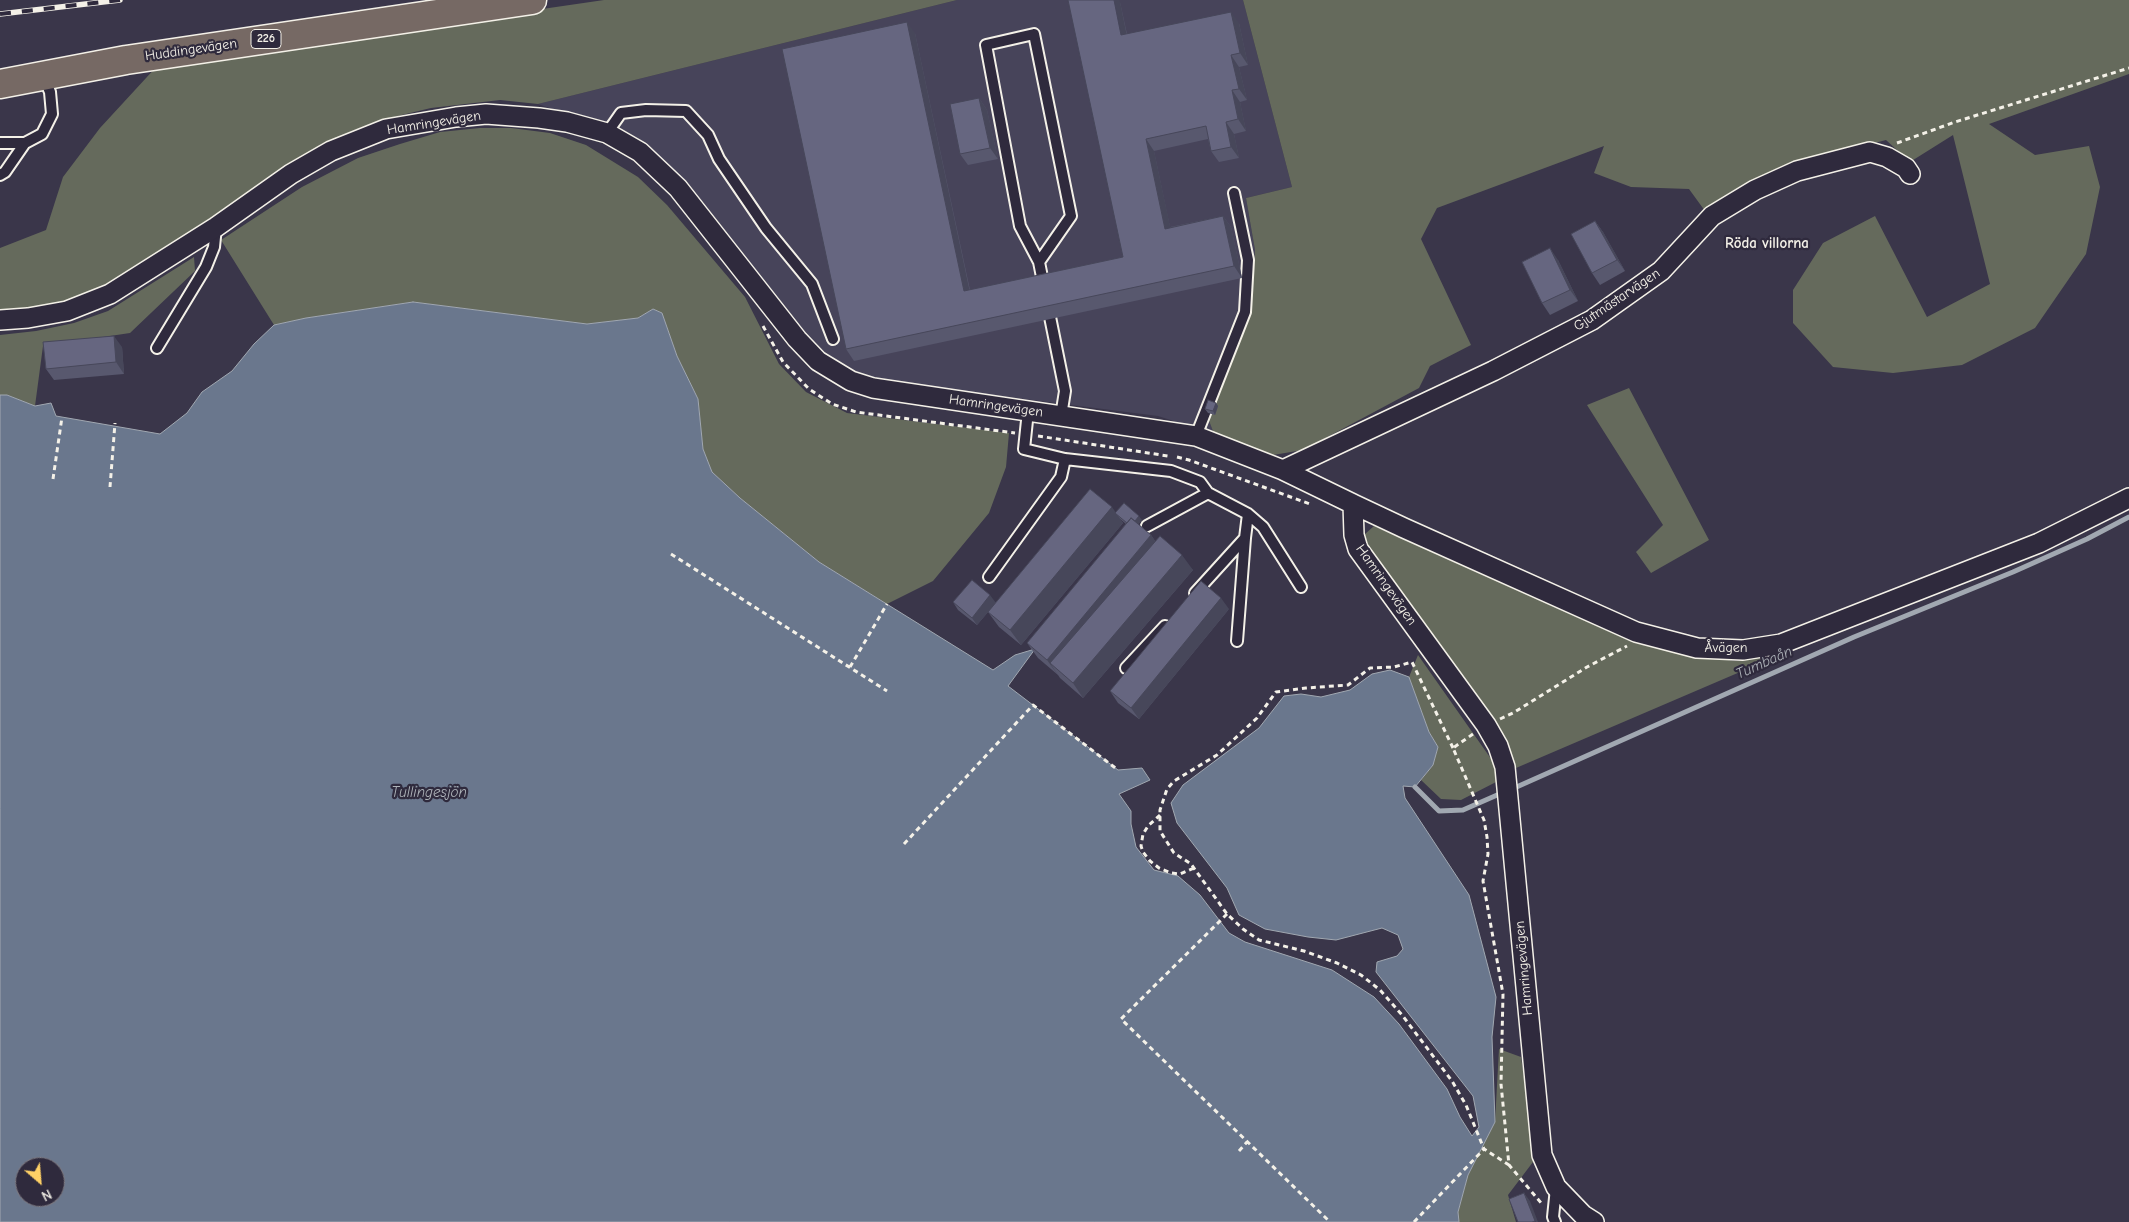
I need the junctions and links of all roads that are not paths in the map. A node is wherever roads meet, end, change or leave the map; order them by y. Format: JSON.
{"nodes":[{"id":1,"x":532,"y":0,"type":"edge"},
{"id":2,"x":43,"y":75,"type":"junction"},
{"id":3,"x":0,"y":84,"type":"edge"},
{"id":4,"x":607,"y":133,"type":"junction"},
{"id":5,"x":0,"y":143,"type":"edge"},
{"id":6,"x":25,"y":143,"type":"junction"},
{"id":7,"x":1910,"y":174,"type":"dead end"},
{"id":8,"x":0,"y":175,"type":"edge"},
{"id":9,"x":1234,"y":194,"type":"dead end"},
{"id":10,"x":216,"y":227,"type":"junction"},
{"id":11,"x":1039,"y":262,"type":"junction"},
{"id":12,"x":0,"y":320,"type":"edge"},
{"id":13,"x":833,"y":339,"type":"dead end"},
{"id":14,"x":158,"y":348,"type":"dead end"},
{"id":15,"x":1028,"y":411,"type":"junction"},
{"id":16,"x":1062,"y":416,"type":"junction"},
{"id":17,"x":1196,"y":436,"type":"junction"},
{"id":18,"x":1065,"y":459,"type":"junction"},
{"id":19,"x":1283,"y":470,"type":"junction"},
{"id":20,"x":1208,"y":493,"type":"junction"},
{"id":21,"x":2129,"y":498,"type":"edge"},
{"id":22,"x":1354,"y":504,"type":"junction"},
{"id":23,"x":1248,"y":514,"type":"junction"},
{"id":24,"x":1147,"y":526,"type":"dead end"},
{"id":25,"x":1245,"y":538,"type":"junction"},
{"id":26,"x":989,"y":577,"type":"dead end"},
{"id":27,"x":1301,"y":587,"type":"dead end"},
{"id":28,"x":1186,"y":603,"type":"edge"},
{"id":29,"x":1172,"y":617,"type":"edge"},
{"id":30,"x":1237,"y":641,"type":"dead end"},
{"id":31,"x":1126,"y":668,"type":"edge"},
{"id":32,"x":1556,"y":1186,"type":"junction"},
{"id":33,"x":1554,"y":1220,"type":"edge"},
{"id":34,"x":1594,"y":1222,"type":"edge"}],
"edges":[{"from":1,"to":2,"type":"main road","name":"Huddingevägen","number":"226"},
{"from":2,"to":3,"type":"main road","name":"Huddingevägen","number":"226"},
{"from":2,"to":6,"type":"lane"},
{"from":4,"to":10,"type":"street","name":"Hamringevägen"},
{"from":4,"to":13,"type":"lane"},
{"from":4,"to":15,"type":"street","name":"Hamringevägen"},
{"from":5,"to":6,"type":"lane"},
{"from":6,"to":8,"type":"lane"},
{"from":7,"to":19,"type":"street","name":"Gjutmästarvägen"},
{"from":9,"to":17,"type":"lane"},
{"from":10,"to":12,"type":"street","name":"Hamringevägen"},
{"from":10,"to":14,"type":"lane"},
{"from":11,"to":11,"type":"lane"},
{"from":11,"to":16,"type":"lane"},
{"from":15,"to":16,"type":"street","name":"Hamringevägen"},
{"from":15,"to":18,"type":"lane"},
{"from":16,"to":17,"type":"street","name":"Hamringevägen"},
{"from":17,"to":19,"type":"street","name":"Hamringevägen"},
{"from":18,"to":20,"type":"lane"},
{"from":18,"to":26,"type":"lane"},
{"from":19,"to":22,"type":"street","name":"Hamringevägen"},
{"from":20,"to":23,"type":"lane"},
{"from":20,"to":24,"type":"lane"},
{"from":21,"to":22,"type":"street","name":"Åvägen"},
{"from":22,"to":32,"type":"street","name":"Hamringevägen"},
{"from":23,"to":25,"type":"lane"},
{"from":23,"to":27,"type":"lane"},
{"from":25,"to":28,"type":"lane"},
{"from":25,"to":30,"type":"lane"},
{"from":29,"to":31,"type":"lane"},
{"from":32,"to":33,"type":"lane"},
{"from":32,"to":34,"type":"street","name":"Hamringevägen"}]}
